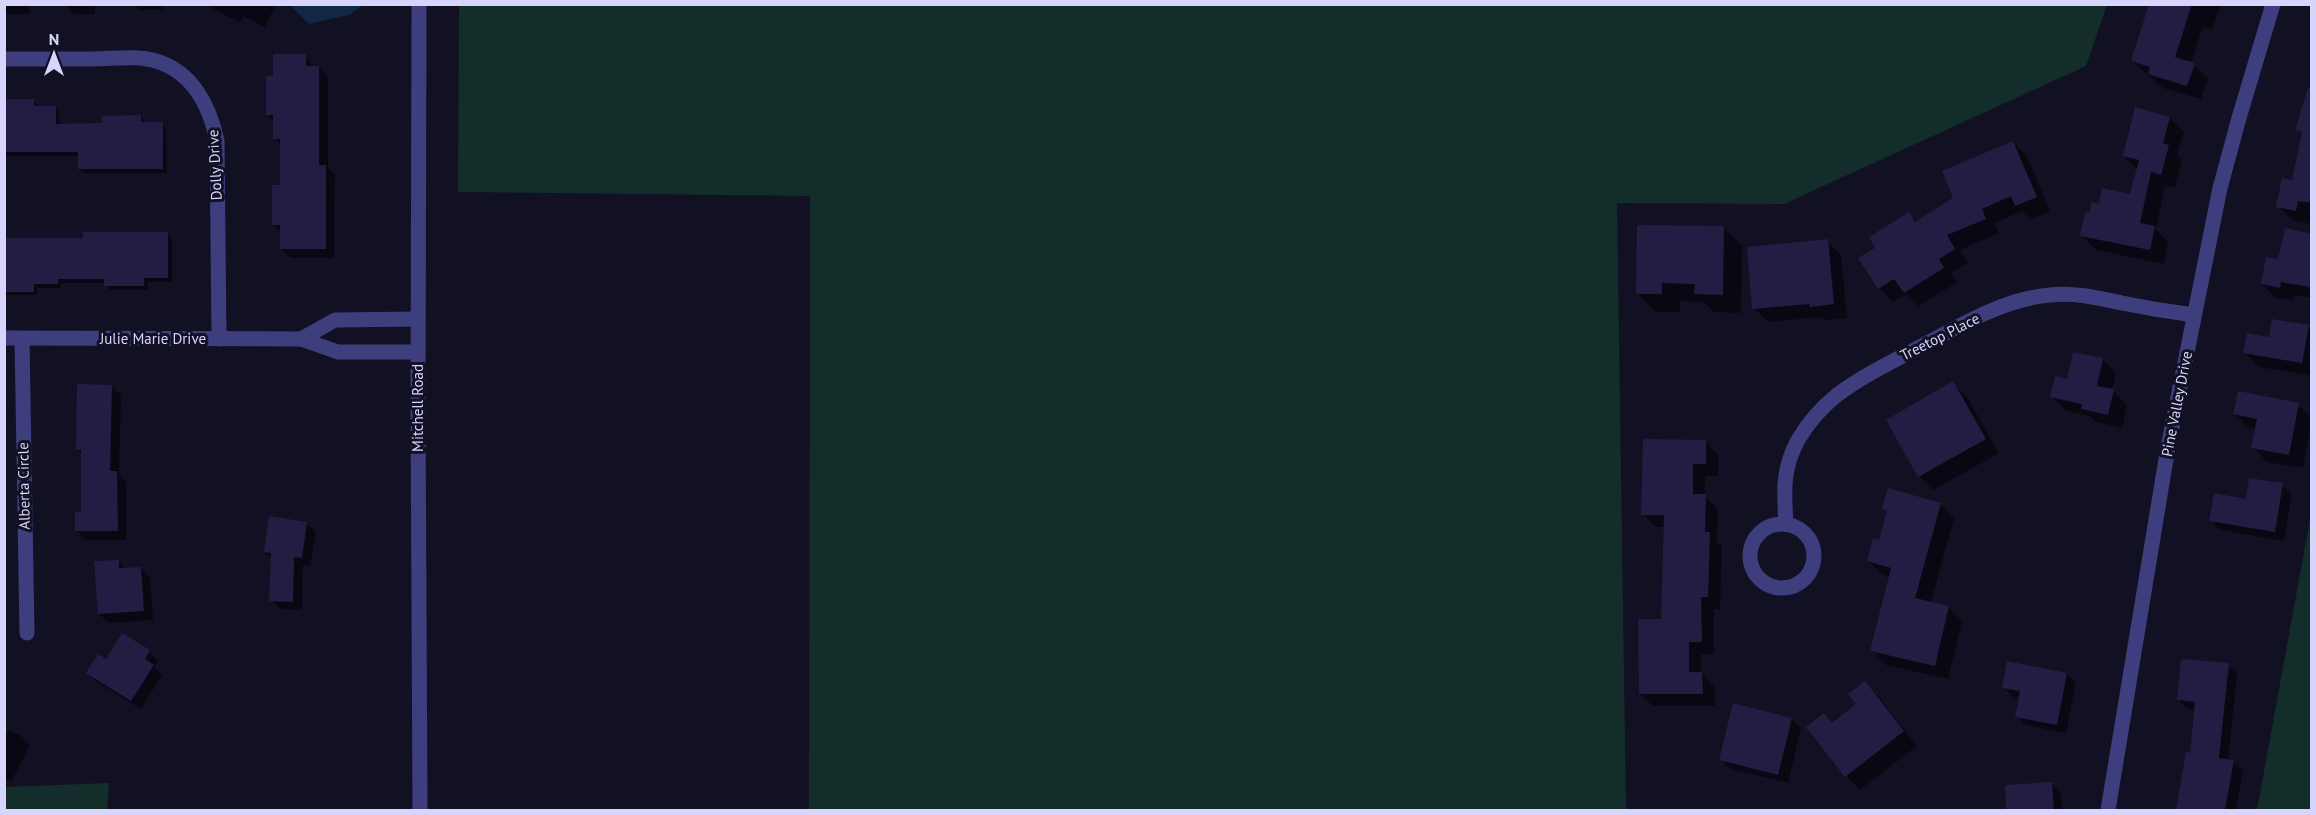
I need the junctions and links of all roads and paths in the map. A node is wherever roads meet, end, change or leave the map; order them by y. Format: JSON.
{"nodes":[{"id":1,"x":419,"y":4,"type":"edge"},
{"id":2,"x":2273,"y":4,"type":"edge"},
{"id":3,"x":4,"y":59,"type":"edge"},
{"id":4,"x":2194,"y":315,"type":"junction"},
{"id":5,"x":418,"y":319,"type":"junction"},
{"id":6,"x":4,"y":339,"type":"edge"},
{"id":7,"x":22,"y":339,"type":"junction"},
{"id":8,"x":219,"y":339,"type":"junction"},
{"id":9,"x":301,"y":339,"type":"junction"},
{"id":10,"x":418,"y":352,"type":"junction"},
{"id":11,"x":1786,"y":524,"type":"junction"},
{"id":12,"x":27,"y":633,"type":"dead end"},
{"id":13,"x":420,"y":810,"type":"edge"},
{"id":14,"x":2108,"y":810,"type":"edge"}],
"edges":[{"from":1,"to":5,"type":"street","name":"Mitchell Road"},
{"from":2,"to":4,"type":"street","name":"Pine Valley Drive"},
{"from":3,"to":8,"type":"street","name":"Dolly Drive"},
{"from":4,"to":11,"type":"street","name":"Treetop Place"},
{"from":4,"to":14,"type":"street","name":"Pine Valley Drive"},
{"from":5,"to":9,"type":"street","name":"Julie Marie Drive"},
{"from":5,"to":10,"type":"street","name":"Mitchell Road"},
{"from":6,"to":7,"type":"street","name":"Julie Marie Drive"},
{"from":7,"to":8,"type":"street","name":"Julie Marie Drive"},
{"from":7,"to":12,"type":"street","name":"Alberta Circle"},
{"from":8,"to":9,"type":"street","name":"Julie Marie Drive"},
{"from":9,"to":10,"type":"street","name":"Julie Marie Drive"},
{"from":10,"to":13,"type":"street","name":"Mitchell Road"},
{"from":11,"to":11,"type":"street"}]}
